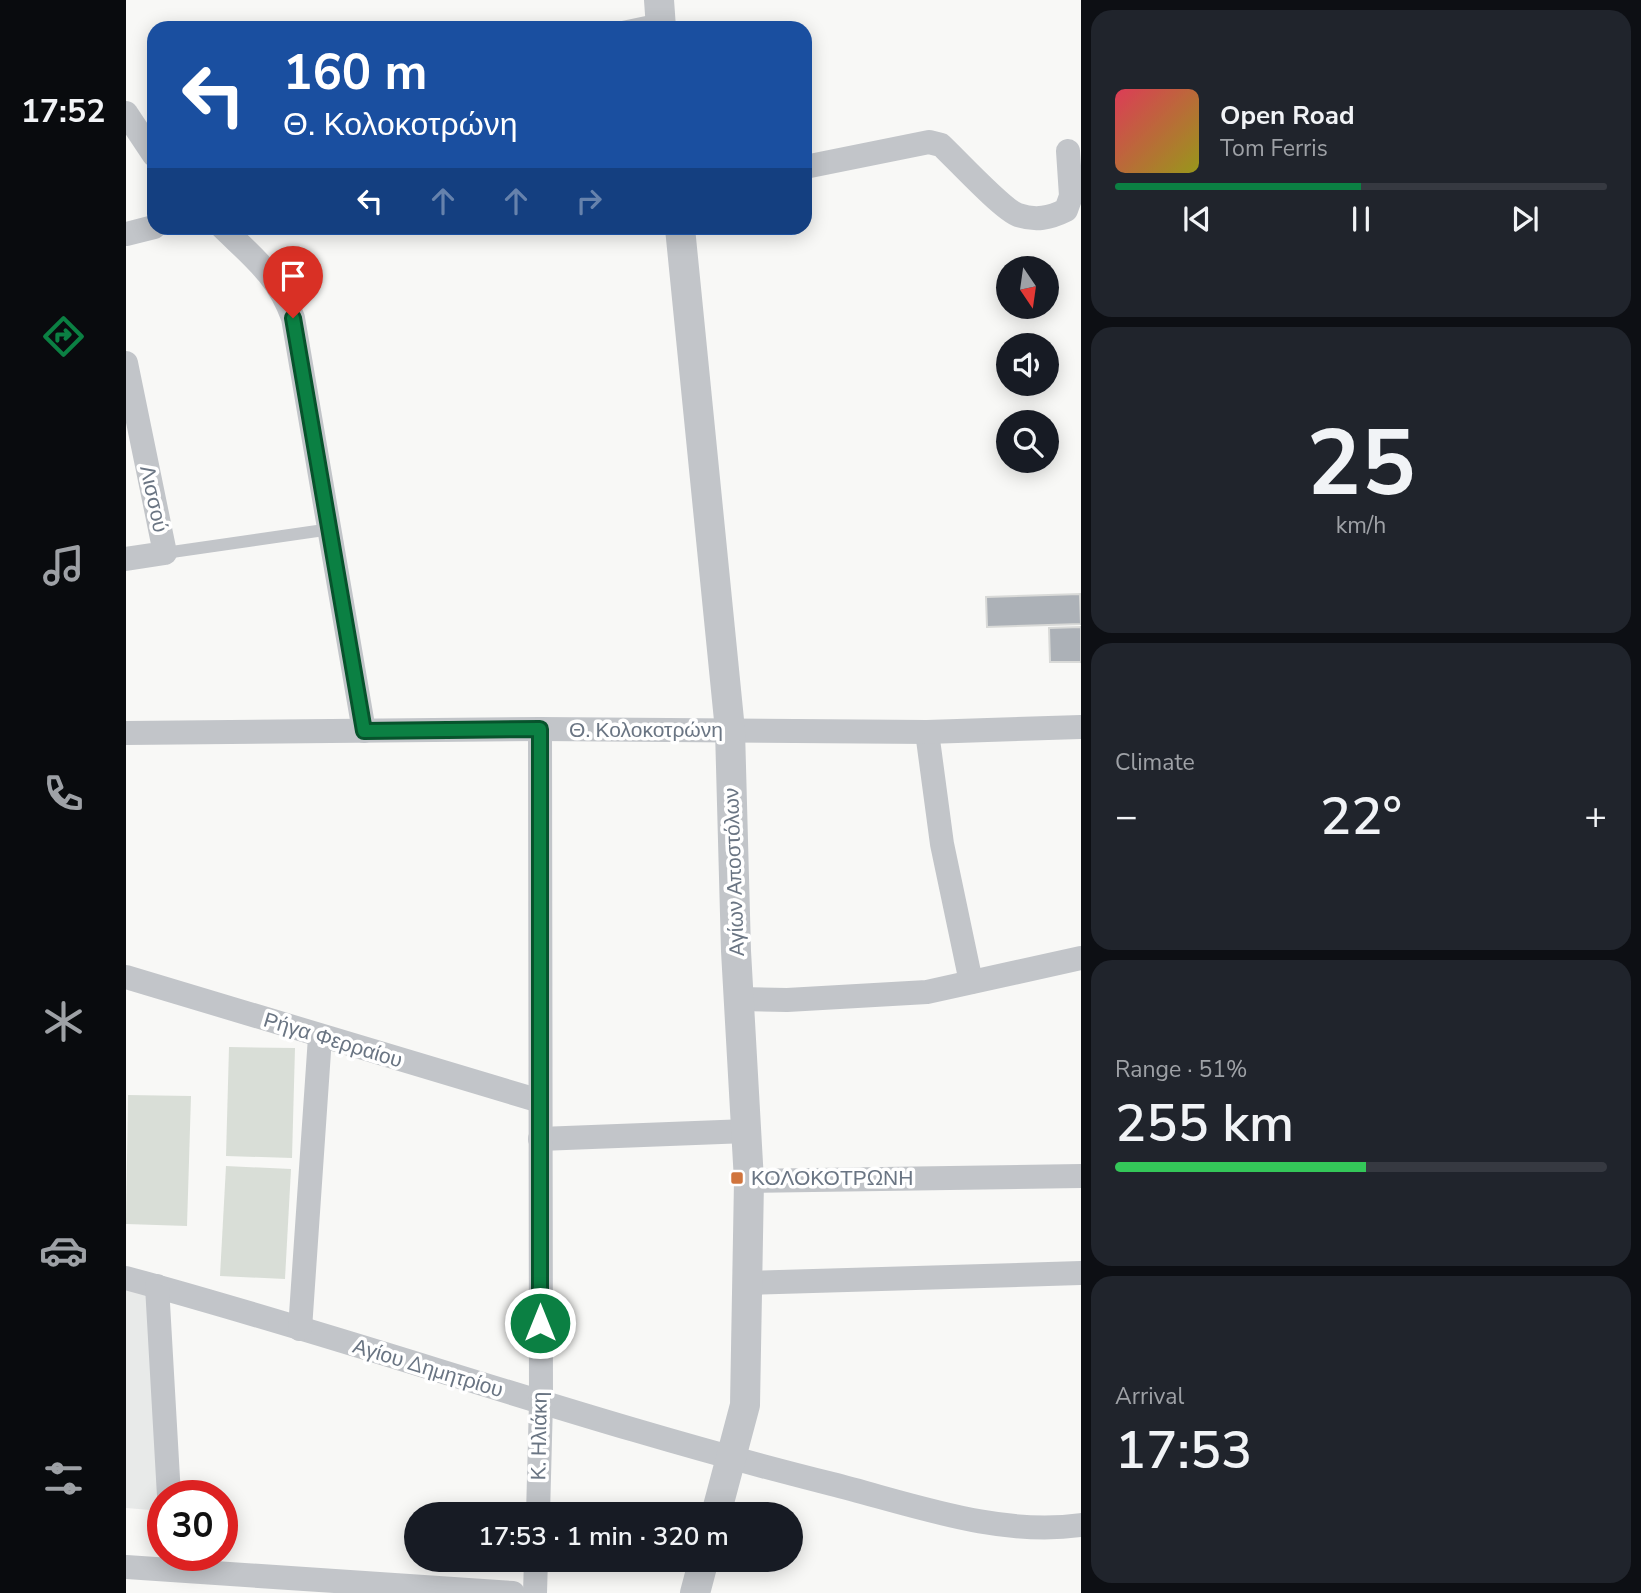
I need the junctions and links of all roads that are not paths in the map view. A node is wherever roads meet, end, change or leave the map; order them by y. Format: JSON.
{"nodes":[{"id":1,"x":660,"y":16,"type":"edge"},
{"id":2,"x":642,"y":21,"type":"edge"},
{"id":3,"x":126,"y":113,"type":"edge"},
{"id":4,"x":147,"y":144,"type":"edge"},
{"id":5,"x":1068,"y":151,"type":"dead end"},
{"id":6,"x":812,"y":166,"type":"edge"},
{"id":7,"x":147,"y":229,"type":"edge"},
{"id":8,"x":126,"y":234,"type":"edge"},
{"id":9,"x":230,"y":235,"type":"edge"},
{"id":10,"x":681,"y":235,"type":"edge"},
{"id":11,"x":126,"y":363,"type":"edge"},
{"id":12,"x":332,"y":529,"type":"junction"},
{"id":13,"x":165,"y":553,"type":"junction"},
{"id":14,"x":126,"y":559,"type":"edge"},
{"id":15,"x":1081,"y":727,"type":"edge"},
{"id":16,"x":540,"y":729,"type":"junction"},
{"id":17,"x":730,"y":730,"type":"junction"},
{"id":18,"x":364,"y":731,"type":"junction"},
{"id":19,"x":927,"y":732,"type":"junction"},
{"id":20,"x":126,"y":733,"type":"edge"},
{"id":21,"x":1081,"y":958,"type":"edge"},
{"id":22,"x":126,"y":977,"type":"edge"},
{"id":23,"x":971,"y":982,"type":"junction"},
{"id":24,"x":739,"y":999,"type":"junction"},
{"id":25,"x":320,"y":1037,"type":"junction"},
{"id":26,"x":540,"y":1101,"type":"junction"},
{"id":27,"x":747,"y":1131,"type":"junction"},
{"id":28,"x":540,"y":1139,"type":"junction"},
{"id":29,"x":1081,"y":1176,"type":"edge"},
{"id":30,"x":749,"y":1181,"type":"junction"},
{"id":31,"x":1081,"y":1273,"type":"edge"},
{"id":32,"x":126,"y":1278,"type":"edge"},
{"id":33,"x":748,"y":1283,"type":"junction"},
{"id":34,"x":157,"y":1286,"type":"junction"},
{"id":35,"x":300,"y":1329,"type":"junction"},
{"id":36,"x":541,"y":1402,"type":"junction"},
{"id":37,"x":730,"y":1459,"type":"junction"},
{"id":38,"x":168,"y":1480,"type":"edge"},
{"id":39,"x":538,"y":1502,"type":"edge"},
{"id":40,"x":719,"y":1502,"type":"edge"},
{"id":41,"x":1081,"y":1525,"type":"edge"},
{"id":42,"x":147,"y":1565,"type":"edge"},
{"id":43,"x":126,"y":1567,"type":"edge"},
{"id":44,"x":238,"y":1571,"type":"edge"},
{"id":45,"x":536,"y":1572,"type":"edge"},
{"id":46,"x":701,"y":1572,"type":"edge"},
{"id":47,"x":379,"y":1588,"type":"edge"},
{"id":48,"x":513,"y":1593,"type":"edge"},
{"id":49,"x":536,"y":1593,"type":"edge"},
{"id":50,"x":695,"y":1593,"type":"edge"}],
"edges":[{"from":1,"to":2,"type":"lane"},
{"from":3,"to":4,"type":"street"},
{"from":5,"to":6,"type":"street"},
{"from":7,"to":8,"type":"street"},
{"from":9,"to":12,"type":"street"},
{"from":10,"to":17,"type":"street","name":"Αγίων Αποστόλων"},
{"from":11,"to":13,"type":"street","name":"Λισσού"},
{"from":12,"to":13,"type":"lane"},
{"from":12,"to":18,"type":"street"},
{"from":13,"to":14,"type":"street"},
{"from":15,"to":19,"type":"street","name":"Θ. Κολοκοτρώνη"},
{"from":16,"to":17,"type":"street","name":"Θ. Κολοκοτρώνη"},
{"from":16,"to":18,"type":"street","name":"Θ. Κολοκοτρώνη"},
{"from":16,"to":26,"type":"street","name":"Κ. Ηλιάκη"},
{"from":17,"to":19,"type":"street","name":"Θ. Κολοκοτρώνη"},
{"from":17,"to":24,"type":"street","name":"Αγίων Αποστόλων"},
{"from":18,"to":20,"type":"street","name":"Θ. Κολοκοτρώνη"},
{"from":19,"to":23,"type":"street"},
{"from":21,"to":23,"type":"street"},
{"from":22,"to":25,"type":"street","name":"Ρήγα Φερραίου"},
{"from":23,"to":24,"type":"street"},
{"from":24,"to":27,"type":"street","name":"Αγίων Αποστόλων"},
{"from":25,"to":26,"type":"street","name":"Ρήγα Φερραίου"},
{"from":25,"to":35,"type":"street"},
{"from":26,"to":28,"type":"street","name":"Κ. Ηλιάκη"},
{"from":27,"to":28,"type":"street"},
{"from":27,"to":30,"type":"street","name":"Αγίων Αποστόλων"},
{"from":28,"to":36,"type":"street","name":"Κ. Ηλιάκη"},
{"from":29,"to":30,"type":"street"},
{"from":30,"to":33,"type":"street","name":"Αγίων Αποστόλων"},
{"from":31,"to":33,"type":"street"},
{"from":32,"to":34,"type":"street","name":"Αγίου Δημητρίου"},
{"from":33,"to":37,"type":"street","name":"Αγίων Αποστόλων"},
{"from":34,"to":35,"type":"street","name":"Αγίου Δημητρίου"},
{"from":34,"to":38,"type":"street"},
{"from":35,"to":36,"type":"street","name":"Αγίου Δημητρίου"},
{"from":36,"to":37,"type":"street","name":"Αγίου Δημητρίου"},
{"from":36,"to":39,"type":"street","name":"Κ. Ηλιάκη"},
{"from":37,"to":40,"type":"street","name":"Αγίων Αποστόλων"},
{"from":37,"to":41,"type":"street","name":"Αγίου Δημητρίου"},
{"from":42,"to":43,"type":"street"},
{"from":44,"to":47,"type":"street"},
{"from":45,"to":49,"type":"street"},
{"from":46,"to":50,"type":"street"},
{"from":47,"to":48,"type":"street"}]}
